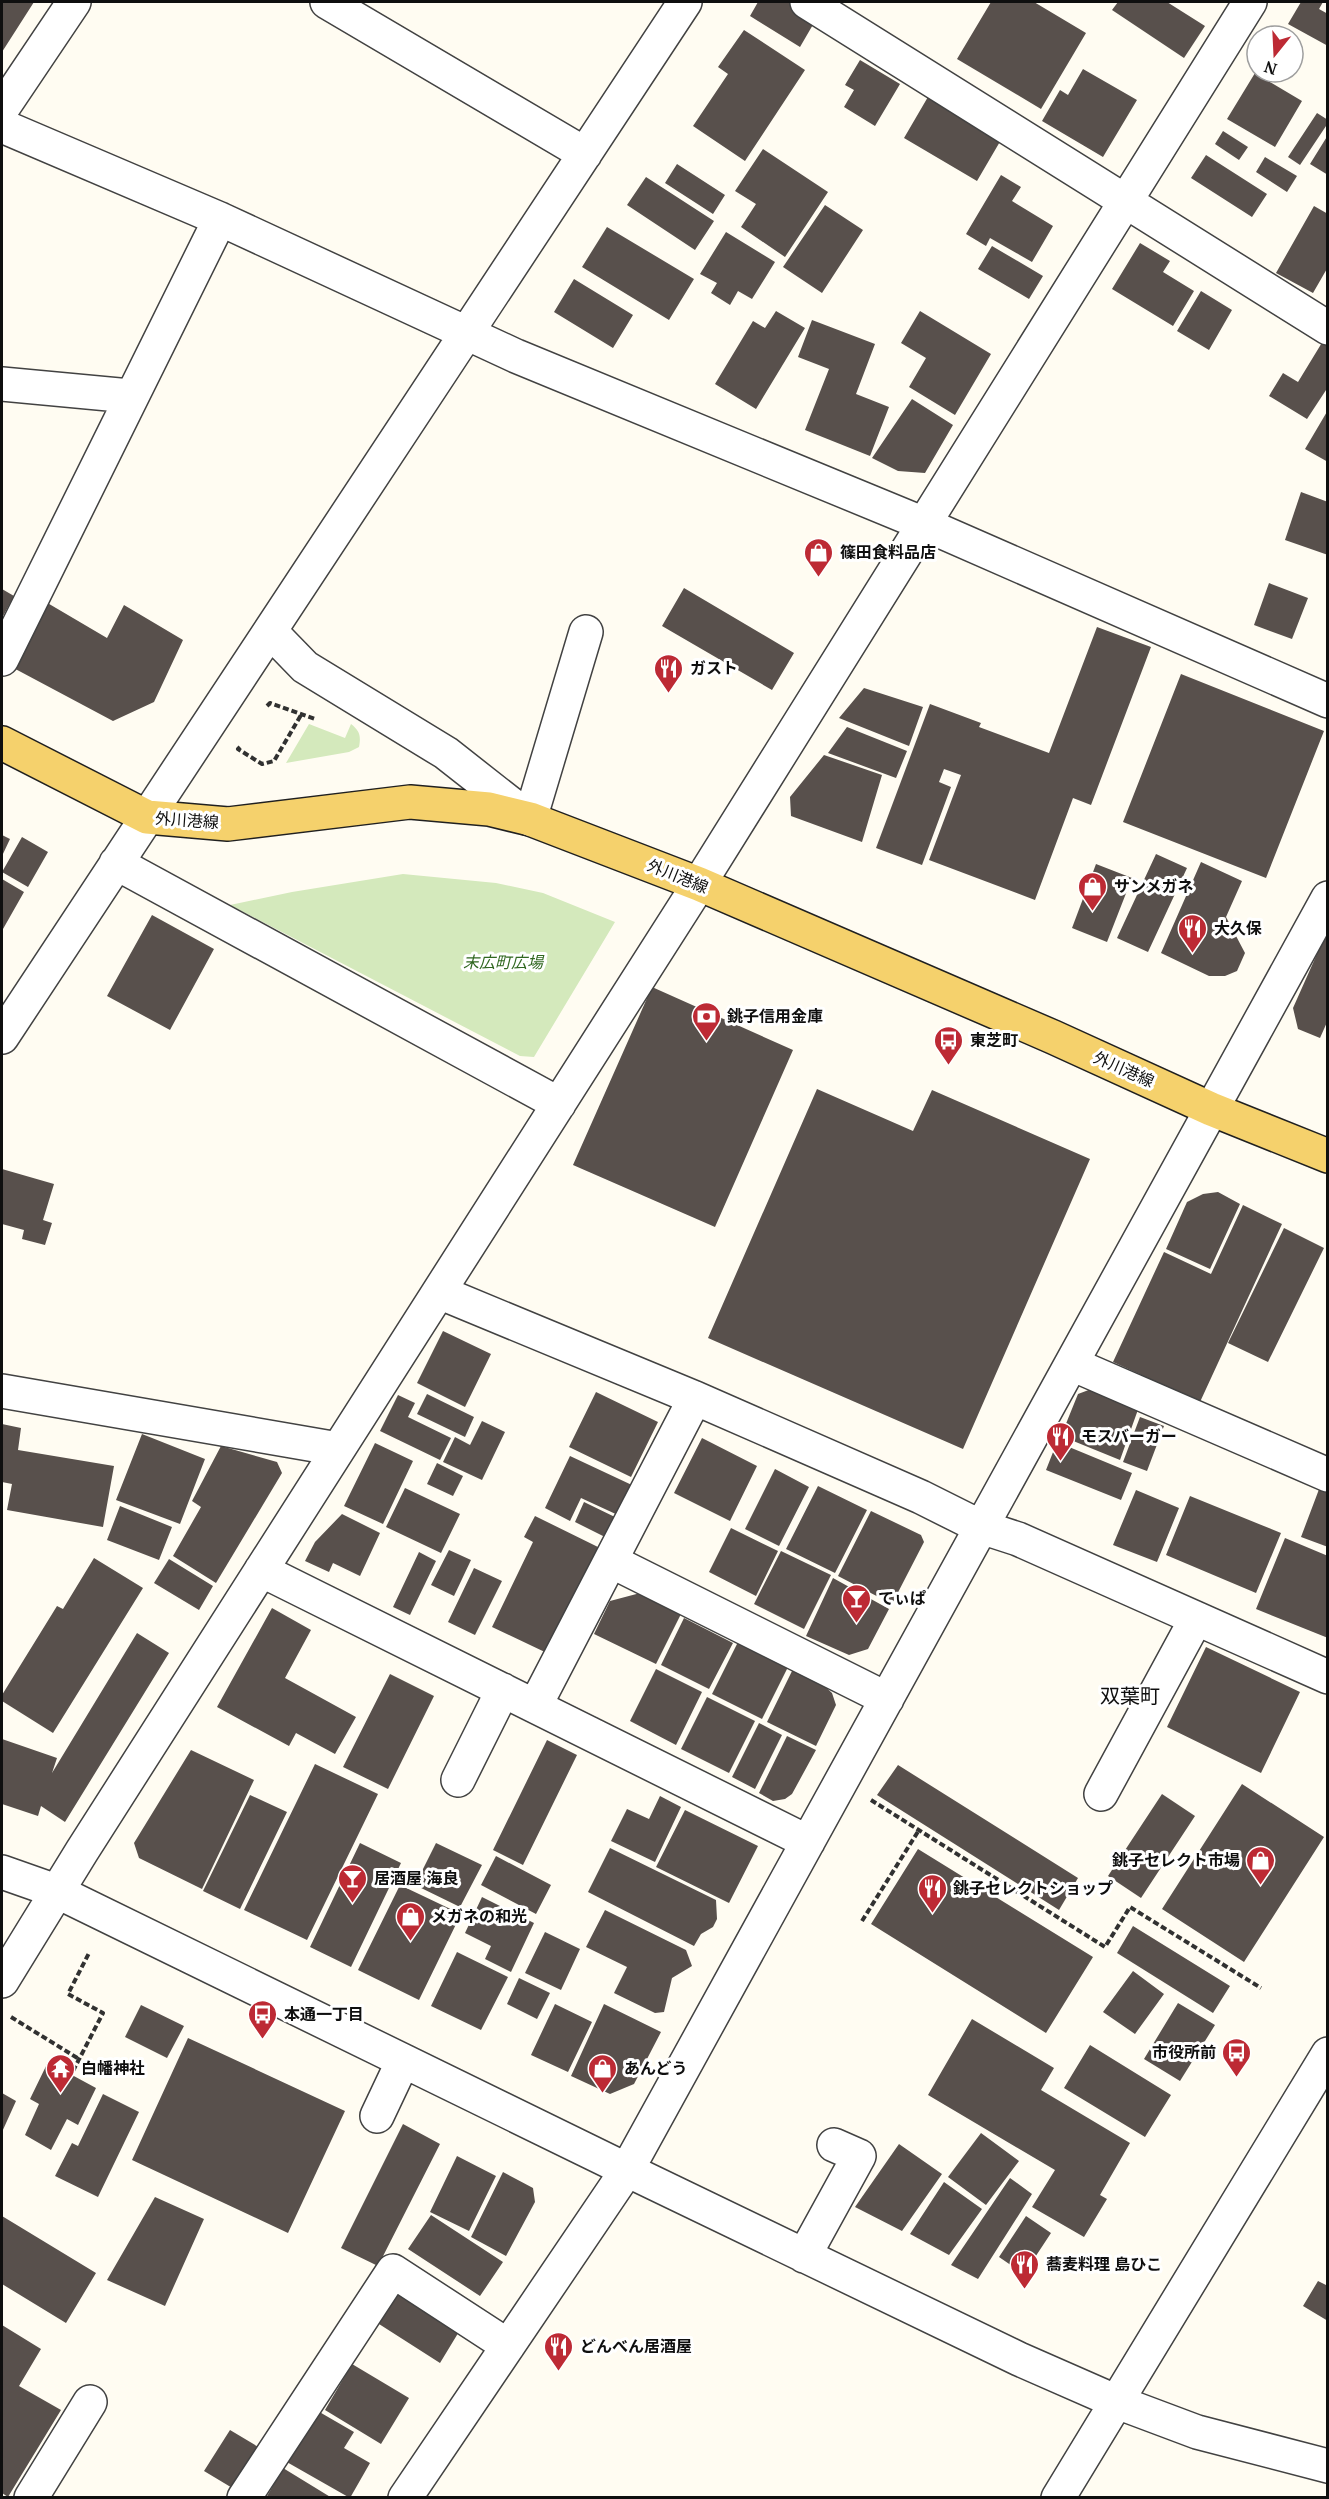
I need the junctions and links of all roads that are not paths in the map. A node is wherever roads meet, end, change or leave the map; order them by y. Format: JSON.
{"nodes":[{"id":1,"x":74,"y":2,"type":"edge"},
{"id":2,"x":327,"y":2,"type":"edge"},
{"id":3,"x":686,"y":2,"type":"edge"},
{"id":4,"x":807,"y":2,"type":"edge"},
{"id":5,"x":1250,"y":2,"type":"edge"},
{"id":6,"x":2,"y":109,"type":"edge"},
{"id":7,"x":2,"y":126,"type":"edge"},
{"id":8,"x":585,"y":154,"type":"junction"},
{"id":9,"x":1125,"y":201,"type":"junction"},
{"id":10,"x":220,"y":219,"type":"junction"},
{"id":11,"x":1328,"y":328,"type":"edge"},
{"id":12,"x":466,"y":334,"type":"junction"},
{"id":13,"x":2,"y":384,"type":"edge"},
{"id":14,"x":130,"y":396,"type":"junction"},
{"id":15,"x":924,"y":524,"type":"junction"},
{"id":16,"x":270,"y":631,"type":"junction"},
{"id":17,"x":586,"y":632,"type":"dead end"},
{"id":18,"x":2,"y":659,"type":"edge"},
{"id":19,"x":1328,"y":701,"type":"edge"},
{"id":20,"x":2,"y":743,"type":"edge"},
{"id":21,"x":147,"y":817,"type":"junction"},
{"id":22,"x":530,"y":819,"type":"junction"},
{"id":23,"x":116,"y":863,"type":"junction"},
{"id":24,"x":699,"y":884,"type":"junction"},
{"id":25,"x":1328,"y":898,"type":"edge"},
{"id":26,"x":2,"y":1037,"type":"edge"},
{"id":27,"x":559,"y":1104,"type":"junction"},
{"id":28,"x":1211,"y":1109,"type":"junction"},
{"id":29,"x":1328,"y":1156,"type":"edge"},
{"id":30,"x":439,"y":1292,"type":"junction"},
{"id":31,"x":1072,"y":1364,"type":"junction"},
{"id":32,"x":2,"y":1391,"type":"edge"},
{"id":33,"x":695,"y":1398,"type":"junction"},
{"id":34,"x":338,"y":1449,"type":"junction"},
{"id":35,"x":1328,"y":1475,"type":"edge"},
{"id":36,"x":981,"y":1527,"type":"junction"},
{"id":37,"x":611,"y":1561,"type":"junction"},
{"id":38,"x":261,"y":1570,"type":"junction"},
{"id":39,"x":1197,"y":1619,"type":"junction"},
{"id":40,"x":1328,"y":1677,"type":"edge"},
{"id":41,"x":503,"y":1690,"type":"junction"},
{"id":42,"x":887,"y":1699,"type":"junction"},
{"id":43,"x":535,"y":1706,"type":"junction"},
{"id":44,"x":458,"y":1780,"type":"dead end"},
{"id":45,"x":1101,"y":1794,"type":"dead end"},
{"id":46,"x":808,"y":1842,"type":"junction"},
{"id":47,"x":2,"y":1872,"type":"edge"},
{"id":48,"x":57,"y":1891,"type":"junction"},
{"id":49,"x":2,"y":1981,"type":"edge"},
{"id":50,"x":1328,"y":2054,"type":"edge"},
{"id":51,"x":403,"y":2061,"type":"junction"},
{"id":52,"x":377,"y":2116,"type":"dead end"},
{"id":53,"x":834,"y":2145,"type":"dead end"},
{"id":54,"x":627,"y":2170,"type":"junction"},
{"id":55,"x":804,"y":2256,"type":"junction"},
{"id":56,"x":508,"y":2346,"type":"junction"},
{"id":57,"x":90,"y":2402,"type":"dead end"},
{"id":58,"x":1117,"y":2402,"type":"junction"},
{"id":59,"x":1328,"y":2466,"type":"edge"},
{"id":60,"x":31,"y":2498,"type":"edge"},
{"id":61,"x":244,"y":2498,"type":"edge"},
{"id":62,"x":405,"y":2498,"type":"edge"},
{"id":63,"x":1058,"y":2498,"type":"edge"}],
"edges":[{"from":1,"to":6,"type":"street"},
{"from":2,"to":8,"type":"street"},
{"from":3,"to":8,"type":"street"},
{"from":4,"to":9,"type":"street"},
{"from":5,"to":9,"type":"street"},
{"from":7,"to":10,"type":"street"},
{"from":8,"to":12,"type":"street"},
{"from":9,"to":11,"type":"street"},
{"from":9,"to":15,"type":"street"},
{"from":10,"to":12,"type":"street"},
{"from":10,"to":14,"type":"street"},
{"from":12,"to":15,"type":"street"},
{"from":12,"to":16,"type":"street"},
{"from":13,"to":14,"type":"street"},
{"from":14,"to":18,"type":"street"},
{"from":15,"to":19,"type":"street"},
{"from":15,"to":24,"type":"street"},
{"from":16,"to":21,"type":"street"},
{"from":16,"to":22,"type":"street"},
{"from":17,"to":22,"type":"street"},
{"from":20,"to":21,"type":"main road","name":"外川港線"},
{"from":21,"to":22,"type":"main road","name":"外川港線"},
{"from":21,"to":23,"type":"street"},
{"from":22,"to":24,"type":"main road","name":"外川港線"},
{"from":23,"to":26,"type":"street"},
{"from":23,"to":27,"type":"street"},
{"from":24,"to":27,"type":"street"},
{"from":24,"to":28,"type":"main road","name":"外川港線"},
{"from":25,"to":28,"type":"street"},
{"from":27,"to":30,"type":"street"},
{"from":28,"to":29,"type":"main road","name":"外川港線"},
{"from":28,"to":31,"type":"street"},
{"from":30,"to":33,"type":"street"},
{"from":30,"to":34,"type":"street"},
{"from":31,"to":35,"type":"street"},
{"from":31,"to":36,"type":"street"},
{"from":32,"to":34,"type":"street"},
{"from":33,"to":36,"type":"street"},
{"from":33,"to":37,"type":"street"},
{"from":34,"to":38,"type":"street"},
{"from":36,"to":39,"type":"street"},
{"from":36,"to":42,"type":"street"},
{"from":37,"to":42,"type":"street"},
{"from":37,"to":43,"type":"street"},
{"from":38,"to":41,"type":"street"},
{"from":38,"to":48,"type":"street"},
{"from":39,"to":40,"type":"street"},
{"from":39,"to":45,"type":"street"},
{"from":41,"to":43,"type":"street"},
{"from":41,"to":44,"type":"street"},
{"from":42,"to":46,"type":"street"},
{"from":43,"to":46,"type":"street"},
{"from":46,"to":54,"type":"street"},
{"from":47,"to":48,"type":"street"},
{"from":48,"to":49,"type":"street"},
{"from":48,"to":51,"type":"street"},
{"from":50,"to":58,"type":"street"},
{"from":51,"to":52,"type":"street"},
{"from":51,"to":54,"type":"street"},
{"from":53,"to":55,"type":"street"},
{"from":54,"to":55,"type":"street"},
{"from":54,"to":56,"type":"street"},
{"from":55,"to":58,"type":"street"},
{"from":56,"to":61,"type":"street"},
{"from":56,"to":62,"type":"street"},
{"from":57,"to":60,"type":"street"},
{"from":58,"to":59,"type":"street"},
{"from":58,"to":63,"type":"street"}]}
